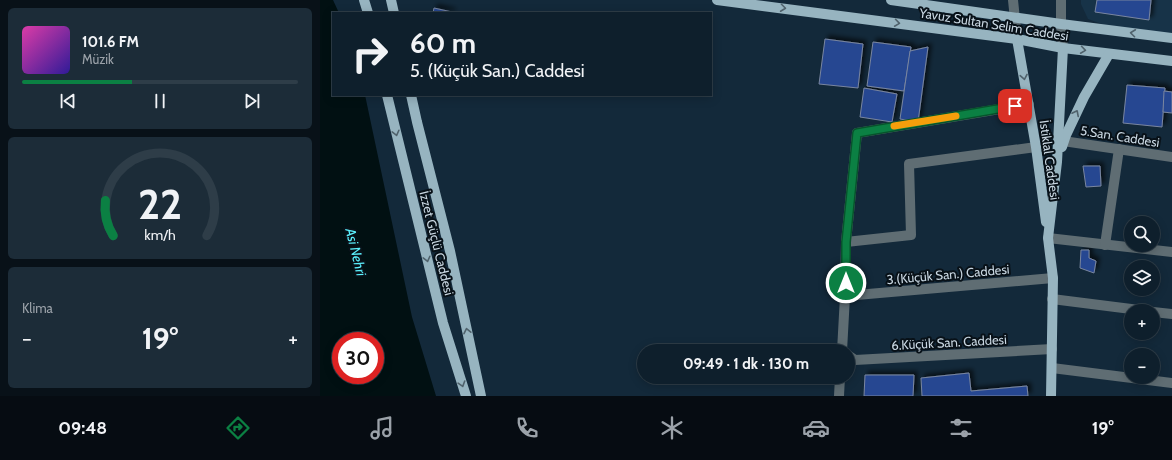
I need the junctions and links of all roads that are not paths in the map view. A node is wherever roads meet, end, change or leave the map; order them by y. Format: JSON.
{"nodes":[{"id":1,"x":364,"y":0,"type":"edge"},
{"id":2,"x":391,"y":0,"type":"edge"},
{"id":3,"x":717,"y":0,"type":"edge"},
{"id":4,"x":891,"y":0,"type":"edge"},
{"id":5,"x":1013,"y":0,"type":"edge"},
{"id":6,"x":1061,"y":0,"type":"edge"},
{"id":7,"x":368,"y":12,"type":"edge"},
{"id":8,"x":394,"y":12,"type":"edge"},
{"id":9,"x":1015,"y":17,"type":"junction"},
{"id":10,"x":1061,"y":24,"type":"junction"},
{"id":11,"x":1172,"y":38,"type":"edge"},
{"id":12,"x":1017,"y":39,"type":"junction"},
{"id":13,"x":1063,"y":48,"type":"junction"},
{"id":14,"x":1109,"y":54,"type":"junction"},
{"id":15,"x":1172,"y":62,"type":"edge"},
{"id":16,"x":387,"y":96,"type":"edge"},
{"id":17,"x":411,"y":96,"type":"edge"},
{"id":18,"x":1029,"y":104,"type":"junction"},
{"id":19,"x":1063,"y":141,"type":"junction"},
{"id":20,"x":1036,"y":147,"type":"junction"},
{"id":21,"x":1119,"y":149,"type":"junction"},
{"id":22,"x":1172,"y":157,"type":"edge"},
{"id":23,"x":1057,"y":162,"type":"junction"},
{"id":24,"x":1048,"y":238,"type":"junction"},
{"id":25,"x":846,"y":242,"type":"junction"},
{"id":26,"x":1105,"y":245,"type":"junction"},
{"id":27,"x":1172,"y":252,"type":"edge"},
{"id":28,"x":1053,"y":278,"type":"junction"},
{"id":29,"x":846,"y":296,"type":"junction"},
{"id":30,"x":1052,"y":300,"type":"junction"},
{"id":31,"x":1124,"y":308,"type":"edge"},
{"id":32,"x":1160,"y":313,"type":"edge"},
{"id":33,"x":1172,"y":314,"type":"edge"},
{"id":34,"x":843,"y":344,"type":"edge"},
{"id":35,"x":1052,"y":349,"type":"junction"},
{"id":36,"x":855,"y":360,"type":"edge"},
{"id":37,"x":1052,"y":368,"type":"junction"},
{"id":38,"x":1172,"y":383,"type":"edge"},
{"id":39,"x":839,"y":384,"type":"edge"},
{"id":40,"x":466,"y":396,"type":"edge"},
{"id":41,"x":481,"y":396,"type":"edge"},
{"id":42,"x":838,"y":396,"type":"edge"},
{"id":43,"x":1051,"y":396,"type":"edge"}],
"edges":[{"from":1,"to":7,"type":"main road"},
{"from":2,"to":8,"type":"main road"},
{"from":3,"to":12,"type":"main road","name":"Yavuz Sultan Selim Caddesi","one_way":true},
{"from":4,"to":9,"type":"main road","name":"Yavuz Sultan Selim Caddesi"},
{"from":5,"to":9,"type":"street"},
{"from":6,"to":10,"type":"street"},
{"from":9,"to":10,"type":"main road","name":"Yavuz Sultan Selim Caddesi"},
{"from":9,"to":12,"type":"street"},
{"from":11,"to":10,"type":"main road","name":"Yavuz Sultan Selim Caddesi","one_way":true},
{"from":10,"to":13,"type":"street"},
{"from":12,"to":13,"type":"main road","name":"Yavuz Sultan Selim Caddesi"},
{"from":12,"to":18,"type":"main road","name":"İstiklal Caddesi","one_way":true},
{"from":13,"to":14,"type":"main road","name":"Yavuz Sultan Selim Caddesi","one_way":true},
{"from":13,"to":23,"type":"main road","name":"İstiklal Caddesi"},
{"from":14,"to":15,"type":"main road","name":"Yavuz Sultan Selim Caddesi"},
{"from":19,"to":14,"type":"main road","name":"İstiklal Caddesi","one_way":true},
{"from":16,"to":40,"type":"main road","name":"İzzet Güçlü Caddesi","one_way":true},
{"from":41,"to":17,"type":"main road","name":"İzzet Güçlü Caddesi","one_way":true},
{"from":18,"to":20,"type":"main road","name":"İstiklal Caddesi"},
{"from":18,"to":25,"type":"street"},
{"from":19,"to":21,"type":"street","name":"5.San. Caddesi"},
{"from":19,"to":23,"type":"main road","name":"İstiklal Caddesi"},
{"from":20,"to":24,"type":"main road","name":"İstiklal Caddesi"},
{"from":20,"to":25,"type":"street"},
{"from":21,"to":22,"type":"street","name":"5.San. Caddesi"},
{"from":21,"to":26,"type":"street"},
{"from":23,"to":24,"type":"main road","name":"İstiklal Caddesi"},
{"from":24,"to":26,"type":"street"},
{"from":24,"to":28,"type":"main road","name":"İstiklal Caddesi"},
{"from":25,"to":29,"type":"street"},
{"from":26,"to":27,"type":"street"},
{"from":28,"to":29,"type":"street","name":"3.(Küçük San.) Caddesi"},
{"from":28,"to":30,"type":"main road","name":"İstiklal Caddesi"},
{"from":29,"to":34,"type":"street"},
{"from":30,"to":31,"type":"street"},
{"from":30,"to":35,"type":"main road","name":"İstiklal Caddesi"},
{"from":32,"to":33,"type":"street"},
{"from":35,"to":36,"type":"street","name":"6.Küçük San. Caddesi"},
{"from":35,"to":37,"type":"main road","name":"İstiklal Caddesi"},
{"from":37,"to":38,"type":"street"},
{"from":37,"to":43,"type":"main road","name":"İstiklal Caddesi"},
{"from":39,"to":42,"type":"street"}]}
